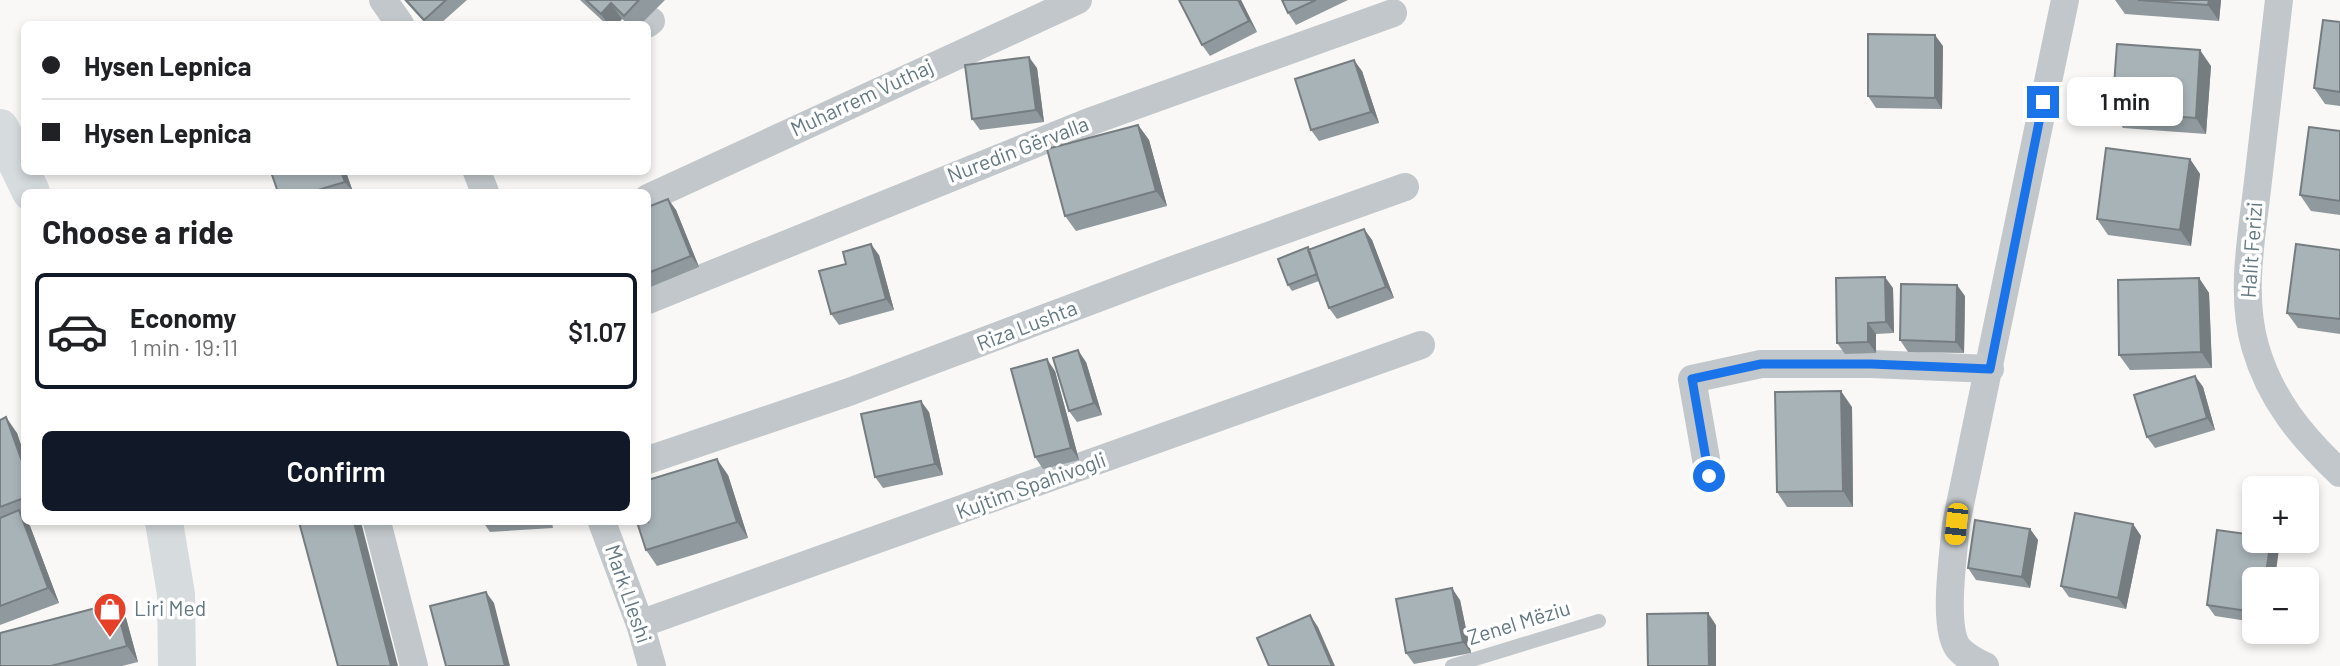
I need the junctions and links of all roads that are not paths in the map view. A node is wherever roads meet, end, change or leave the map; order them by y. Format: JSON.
{"nodes":[{"id":1,"x":383,"y":0,"type":"edge"},
{"id":2,"x":1078,"y":0,"type":"edge"},
{"id":3,"x":2065,"y":0,"type":"edge"},
{"id":4,"x":2279,"y":0,"type":"edge"},
{"id":5,"x":1393,"y":13,"type":"dead end"},
{"id":6,"x":398,"y":21,"type":"edge"},
{"id":7,"x":0,"y":128,"type":"edge"},
{"id":8,"x":21,"y":171,"type":"edge"},
{"id":9,"x":1405,"y":187,"type":"dead end"},
{"id":10,"x":651,"y":197,"type":"edge"},
{"id":11,"x":651,"y":299,"type":"edge"},
{"id":12,"x":1421,"y":345,"type":"dead end"},
{"id":13,"x":1990,"y":369,"type":"junction"},
{"id":14,"x":651,"y":459,"type":"edge"},
{"id":15,"x":2340,"y":473,"type":"edge"},
{"id":16,"x":1709,"y":476,"type":"dead end"},
{"id":17,"x":164,"y":525,"type":"edge"},
{"id":18,"x":378,"y":525,"type":"edge"},
{"id":19,"x":603,"y":525,"type":"edge"},
{"id":20,"x":1599,"y":621,"type":"dead end"},
{"id":21,"x":640,"y":624,"type":"junction"},
{"id":22,"x":177,"y":666,"type":"edge"},
{"id":23,"x":414,"y":666,"type":"edge"},
{"id":24,"x":652,"y":666,"type":"edge"},
{"id":25,"x":1452,"y":666,"type":"edge"},
{"id":26,"x":1985,"y":666,"type":"edge"}],
"edges":[{"from":1,"to":6,"type":"street"},
{"from":2,"to":10,"type":"street","name":"Muharrem Vuthaj"},
{"from":3,"to":13,"type":"street"},
{"from":4,"to":15,"type":"street","name":"Halit Ferizi"},
{"from":5,"to":11,"type":"street","name":"Nuredin Gërvalla"},
{"from":7,"to":8,"type":"main road"},
{"from":9,"to":14,"type":"street","name":"Riza Lushta"},
{"from":12,"to":21,"type":"street","name":"Kujtim Spahivogli"},
{"from":13,"to":16,"type":"street"},
{"from":13,"to":26,"type":"street"},
{"from":17,"to":22,"type":"main road"},
{"from":18,"to":23,"type":"street"},
{"from":19,"to":21,"type":"street","name":"Mark Lleshi"},
{"from":20,"to":25,"type":"lane","name":"Zenel Mëziu"},
{"from":21,"to":24,"type":"street","name":"Mark Lleshi"}]}
